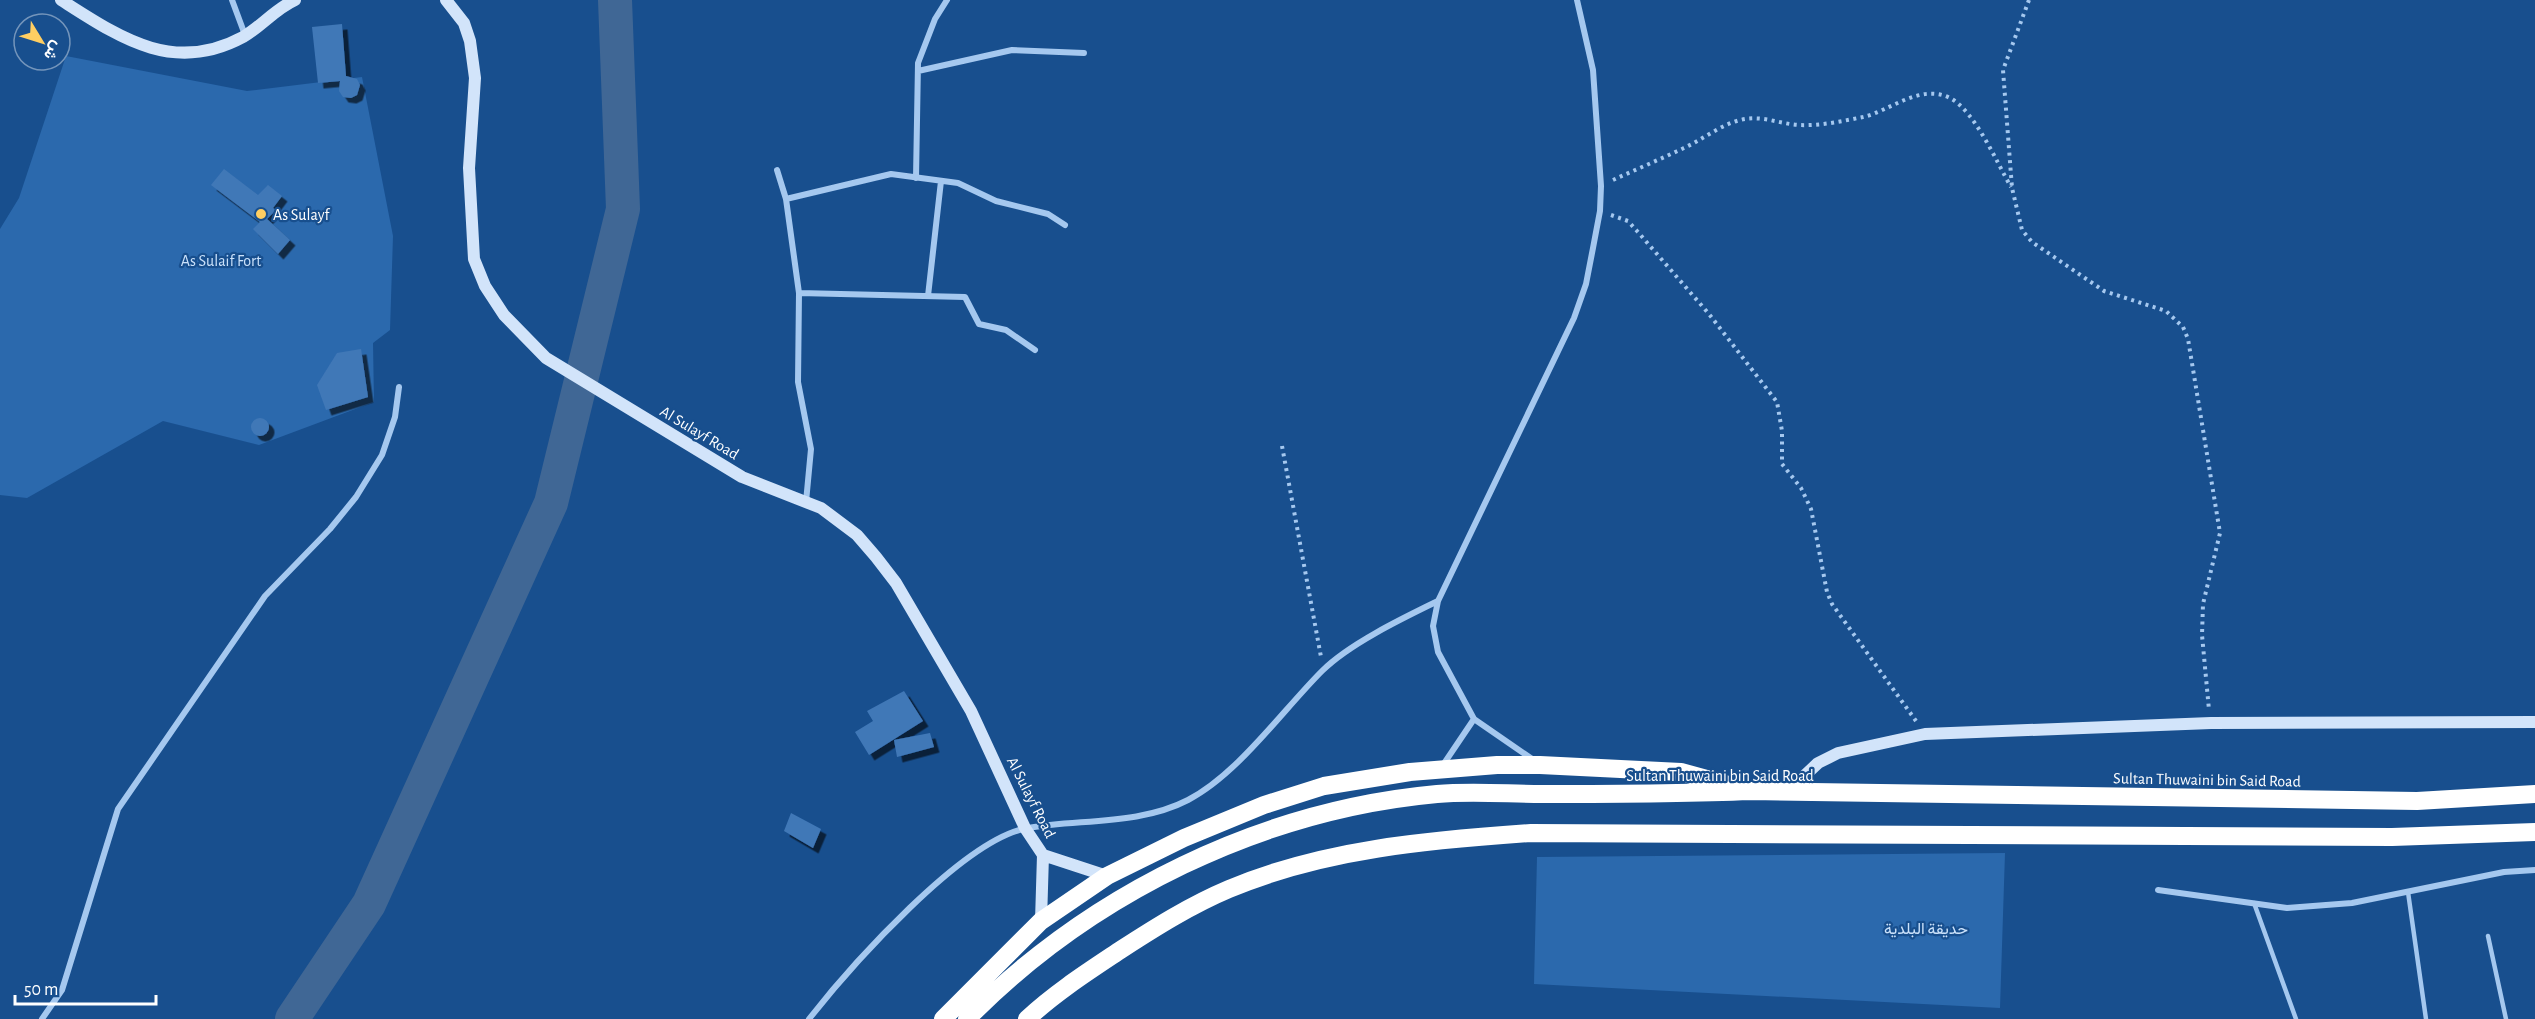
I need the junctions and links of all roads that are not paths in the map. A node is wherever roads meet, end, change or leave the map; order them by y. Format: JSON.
{"nodes":[{"id":1,"x":61,"y":0,"type":"edge"},
{"id":2,"x":232,"y":0,"type":"edge"},
{"id":3,"x":295,"y":0,"type":"edge"},
{"id":4,"x":446,"y":0,"type":"edge"},
{"id":5,"x":947,"y":0,"type":"edge"},
{"id":6,"x":1577,"y":0,"type":"edge"},
{"id":7,"x":245,"y":35,"type":"junction"},
{"id":8,"x":1084,"y":53,"type":"dead end"},
{"id":9,"x":918,"y":71,"type":"junction"},
{"id":10,"x":777,"y":170,"type":"dead end"},
{"id":11,"x":916,"y":178,"type":"junction"},
{"id":12,"x":941,"y":181,"type":"junction"},
{"id":13,"x":786,"y":199,"type":"junction"},
{"id":14,"x":1065,"y":225,"type":"dead end"},
{"id":15,"x":799,"y":293,"type":"junction"},
{"id":16,"x":928,"y":296,"type":"junction"},
{"id":17,"x":1035,"y":350,"type":"dead end"},
{"id":18,"x":399,"y":387,"type":"dead end"},
{"id":19,"x":806,"y":502,"type":"junction"},
{"id":20,"x":1438,"y":601,"type":"junction"},
{"id":21,"x":1474,"y":719,"type":"junction"},
{"id":22,"x":2535,"y":722,"type":"edge"},
{"id":23,"x":1540,"y":765,"type":"junction"},
{"id":24,"x":1440,"y":770,"type":"junction"},
{"id":25,"x":1751,"y":791,"type":"junction"},
{"id":26,"x":1786,"y":793,"type":"junction"},
{"id":27,"x":2535,"y":794,"type":"edge"},
{"id":28,"x":1025,"y":828,"type":"junction"},
{"id":29,"x":2535,"y":832,"type":"edge"},
{"id":30,"x":1042,"y":855,"type":"junction"},
{"id":31,"x":2535,"y":870,"type":"edge"},
{"id":32,"x":1107,"y":876,"type":"junction"},
{"id":33,"x":2158,"y":890,"type":"dead end"},
{"id":34,"x":2408,"y":892,"type":"junction"},
{"id":35,"x":2254,"y":903,"type":"junction"},
{"id":36,"x":1041,"y":921,"type":"junction"},
{"id":37,"x":2488,"y":936,"type":"dead end"},
{"id":38,"x":42,"y":1019,"type":"edge"},
{"id":39,"x":809,"y":1019,"type":"edge"},
{"id":40,"x":943,"y":1019,"type":"edge"},
{"id":41,"x":967,"y":1019,"type":"edge"},
{"id":42,"x":1027,"y":1019,"type":"edge"},
{"id":43,"x":2296,"y":1019,"type":"edge"},
{"id":44,"x":2426,"y":1019,"type":"edge"},
{"id":45,"x":2506,"y":1019,"type":"edge"}],
"edges":[{"from":1,"to":7,"type":"street"},
{"from":2,"to":7,"type":"street"},
{"from":3,"to":7,"type":"street"},
{"from":4,"to":19,"type":"street","name":"Al Sulayf Road"},
{"from":5,"to":9,"type":"street"},
{"from":6,"to":20,"type":"street"},
{"from":8,"to":9,"type":"street"},
{"from":9,"to":11,"type":"street"},
{"from":10,"to":13,"type":"street"},
{"from":11,"to":12,"type":"street"},
{"from":11,"to":13,"type":"street"},
{"from":12,"to":14,"type":"street"},
{"from":12,"to":16,"type":"street"},
{"from":13,"to":15,"type":"street"},
{"from":15,"to":16,"type":"street"},
{"from":15,"to":19,"type":"street"},
{"from":16,"to":17,"type":"street"},
{"from":18,"to":38,"type":"street"},
{"from":19,"to":28,"type":"street","name":"Al Sulayf Road"},
{"from":20,"to":21,"type":"street"},
{"from":20,"to":28,"type":"street"},
{"from":21,"to":23,"type":"street"},
{"from":21,"to":24,"type":"street"},
{"from":22,"to":26,"type":"street"},
{"from":23,"to":24,"type":"highway"},
{"from":23,"to":25,"type":"highway"},
{"from":24,"to":32,"type":"highway"},
{"from":25,"to":26,"type":"highway","name":"Sultan Thuwaini bin Said Road"},
{"from":25,"to":41,"type":"highway","name":"Sultan Thuwaini bin Said Road"},
{"from":26,"to":27,"type":"highway","name":"Sultan Thuwaini bin Said Road"},
{"from":28,"to":30,"type":"street","name":"Al Sulayf Road"},
{"from":28,"to":39,"type":"street"},
{"from":29,"to":42,"type":"highway"},
{"from":30,"to":32,"type":"street","name":"Al Sulayf Road"},
{"from":30,"to":36,"type":"street","name":"Al Sulayf Road"},
{"from":31,"to":34,"type":"street"},
{"from":32,"to":36,"type":"highway"},
{"from":33,"to":35,"type":"street"},
{"from":34,"to":35,"type":"street"},
{"from":34,"to":44,"type":"lane"},
{"from":35,"to":43,"type":"lane"},
{"from":36,"to":40,"type":"highway"},
{"from":37,"to":45,"type":"lane"}]}
